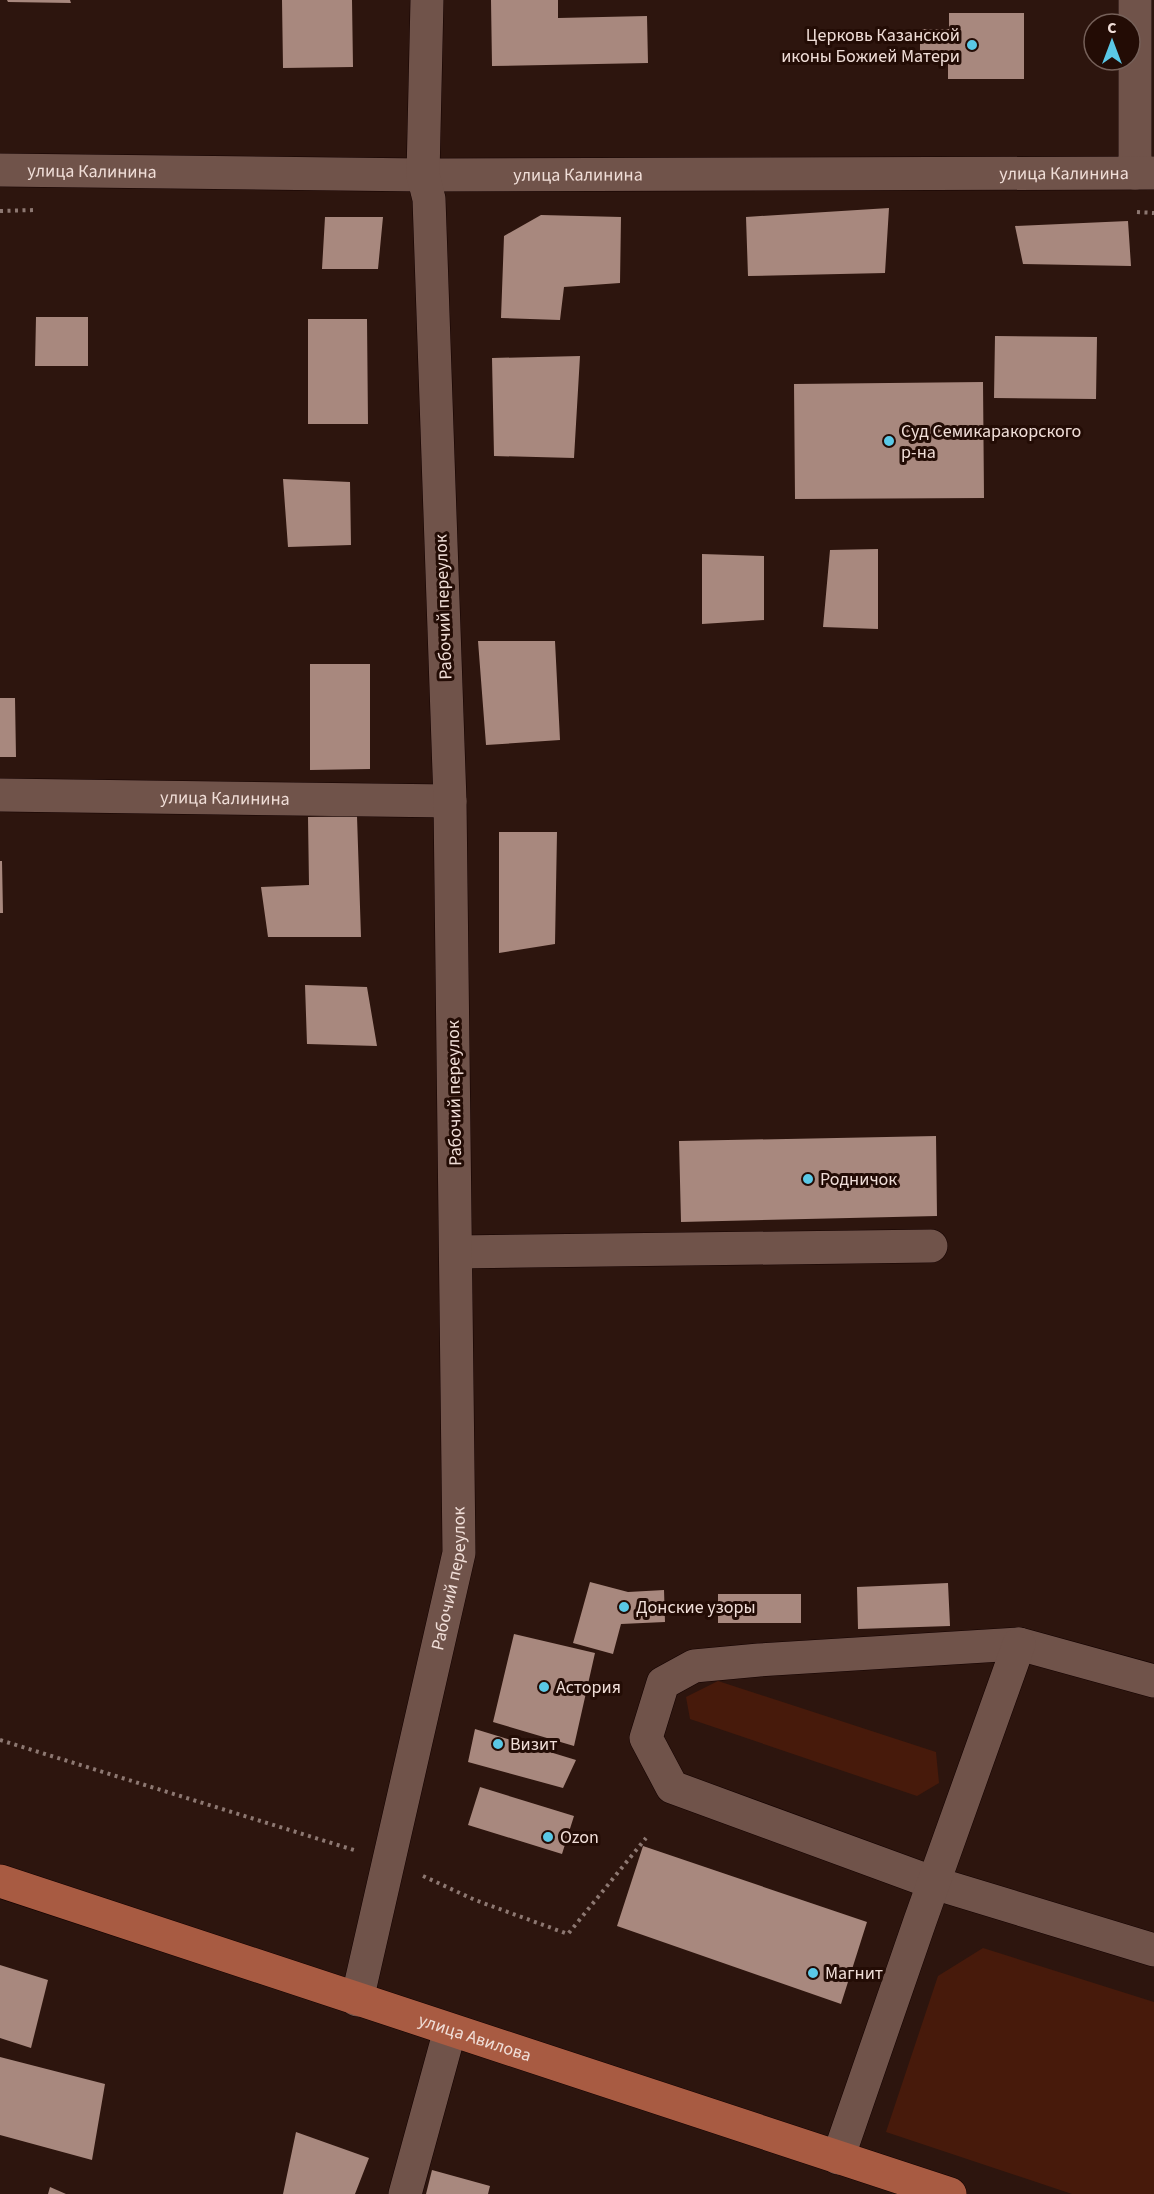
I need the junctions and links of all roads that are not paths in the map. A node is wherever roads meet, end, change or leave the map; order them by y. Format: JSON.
{"nodes":[{"id":1,"x":427,"y":0,"type":"edge"},
{"id":2,"x":1135,"y":0,"type":"edge"},
{"id":3,"x":0,"y":170,"type":"edge"},
{"id":4,"x":1144,"y":173,"type":"edge"},
{"id":5,"x":423,"y":175,"type":"junction"},
{"id":6,"x":0,"y":795,"type":"edge"},
{"id":7,"x":450,"y":801,"type":"junction"},
{"id":8,"x":931,"y":1246,"type":"dead end"},
{"id":9,"x":456,"y":1252,"type":"junction"},
{"id":10,"x":1019,"y":1644,"type":"junction"},
{"id":11,"x":1154,"y":1681,"type":"edge"},
{"id":12,"x":0,"y":1881,"type":"edge"},
{"id":13,"x":934,"y":1883,"type":"junction"},
{"id":14,"x":1154,"y":1950,"type":"edge"},
{"id":15,"x":357,"y":2000,"type":"junction"},
{"id":16,"x":450,"y":2030,"type":"junction"},
{"id":17,"x":838,"y":2158,"type":"junction"},
{"id":18,"x":405,"y":2194,"type":"edge"},
{"id":19,"x":950,"y":2194,"type":"edge"}],
"edges":[{"from":1,"to":5,"type":"street","name":"Рабочий переулок"},
{"from":2,"to":4,"type":"street"},
{"from":3,"to":5,"type":"street","name":"улица Калинина"},
{"from":4,"to":5,"type":"street","name":"улица Калинина"},
{"from":5,"to":7,"type":"street","name":"Рабочий переулок"},
{"from":6,"to":7,"type":"street","name":"улица Калинина"},
{"from":7,"to":9,"type":"street","name":"Рабочий переулок"},
{"from":8,"to":9,"type":"street"},
{"from":9,"to":15,"type":"street","name":"Рабочий переулок"},
{"from":10,"to":11,"type":"street"},
{"from":10,"to":13,"type":"street"},
{"from":10,"to":13,"type":"street"},
{"from":12,"to":15,"type":"main road","name":"улица Авилова"},
{"from":13,"to":14,"type":"street"},
{"from":13,"to":17,"type":"street"},
{"from":15,"to":16,"type":"main road","name":"улица Авилова"},
{"from":16,"to":17,"type":"main road","name":"улица Авилова"},
{"from":16,"to":18,"type":"street"},
{"from":17,"to":19,"type":"main road","name":"улица Авилова"}]}
